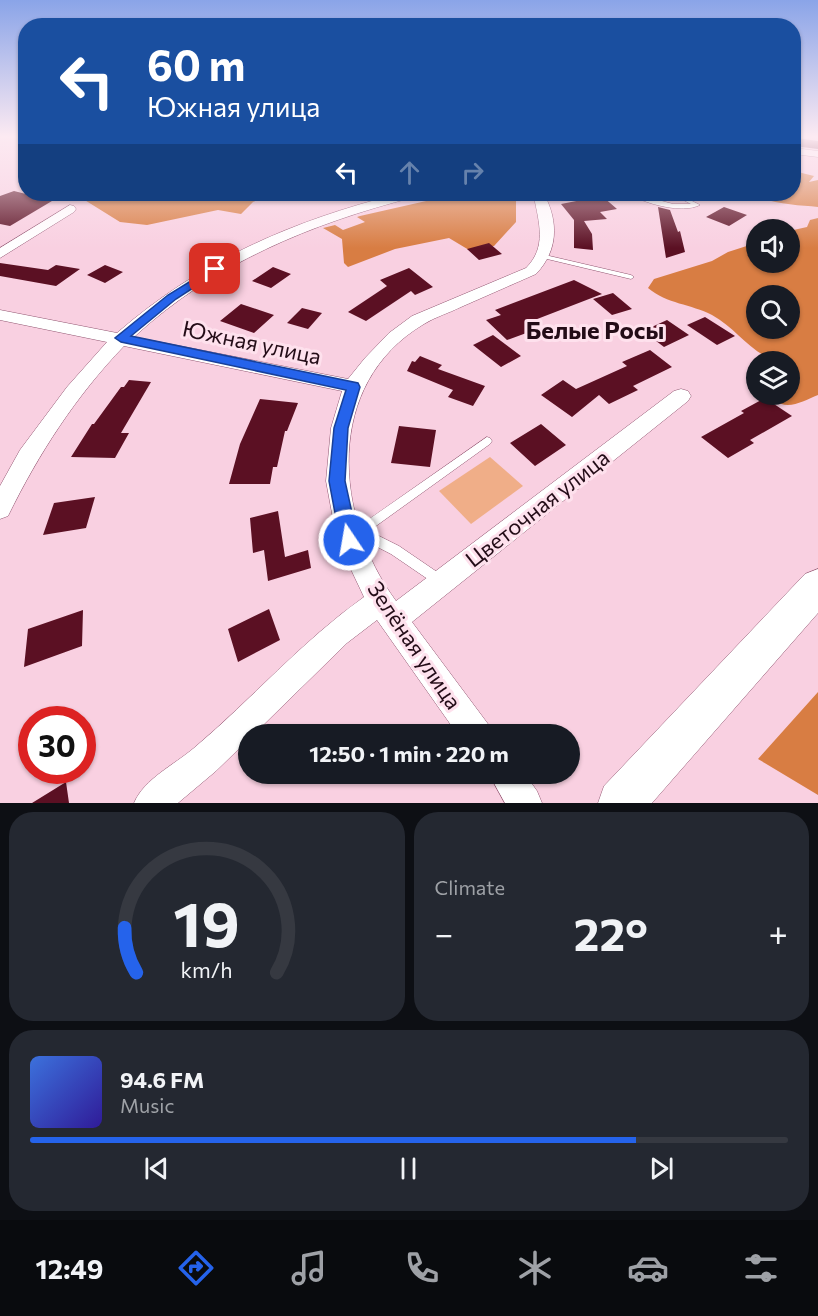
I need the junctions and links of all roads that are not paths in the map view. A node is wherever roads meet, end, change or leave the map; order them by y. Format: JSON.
{"nodes":[{"id":1,"x":386,"y":201,"type":"edge"},
{"id":2,"x":548,"y":201,"type":"edge"},
{"id":3,"x":657,"y":201,"type":"edge"},
{"id":4,"x":689,"y":201,"type":"edge"},
{"id":5,"x":70,"y":209,"type":"dead end"},
{"id":6,"x":0,"y":254,"type":"edge"},
{"id":7,"x":545,"y":257,"type":"junction"},
{"id":8,"x":632,"y":277,"type":"dead end"},
{"id":9,"x":0,"y":315,"type":"edge"},
{"id":10,"x":121,"y":338,"type":"junction"},
{"id":11,"x":354,"y":387,"type":"junction"},
{"id":12,"x":681,"y":396,"type":"dead end"},
{"id":13,"x":487,"y":441,"type":"dead end"},
{"id":14,"x":0,"y":509,"type":"edge"},
{"id":15,"x":353,"y":528,"type":"junction"},
{"id":16,"x":441,"y":582,"type":"junction"},
{"id":17,"x":818,"y":586,"type":"edge"},
{"id":18,"x":386,"y":610,"type":"junction"},
{"id":19,"x":469,"y":724,"type":"edge"},
{"id":20,"x":512,"y":784,"type":"edge"},
{"id":21,"x":151,"y":803,"type":"edge"},
{"id":22,"x":525,"y":803,"type":"edge"},
{"id":23,"x":621,"y":803,"type":"edge"}],
"edges":[{"from":1,"to":10,"type":"street"},
{"from":2,"to":7,"type":"street"},
{"from":3,"to":4,"type":"lane"},
{"from":5,"to":6,"type":"street"},
{"from":7,"to":8,"type":"lane"},
{"from":7,"to":11,"type":"street","name":"Зелёная улица"},
{"from":9,"to":10,"type":"street","name":"Южная улица"},
{"from":10,"to":11,"type":"street","name":"Южная улица"},
{"from":10,"to":14,"type":"street"},
{"from":11,"to":15,"type":"street","name":"Зелёная улица"},
{"from":12,"to":16,"type":"street","name":"Цветочная улица"},
{"from":13,"to":15,"type":"lane"},
{"from":15,"to":16,"type":"lane"},
{"from":15,"to":18,"type":"street","name":"Зелёная улица"},
{"from":16,"to":18,"type":"street","name":"Цветочная улица"},
{"from":17,"to":23,"type":"main road"},
{"from":18,"to":19,"type":"street","name":"Зелёная улица"},
{"from":18,"to":21,"type":"street","name":"Цветочная улица"},
{"from":20,"to":22,"type":"street"}]}
